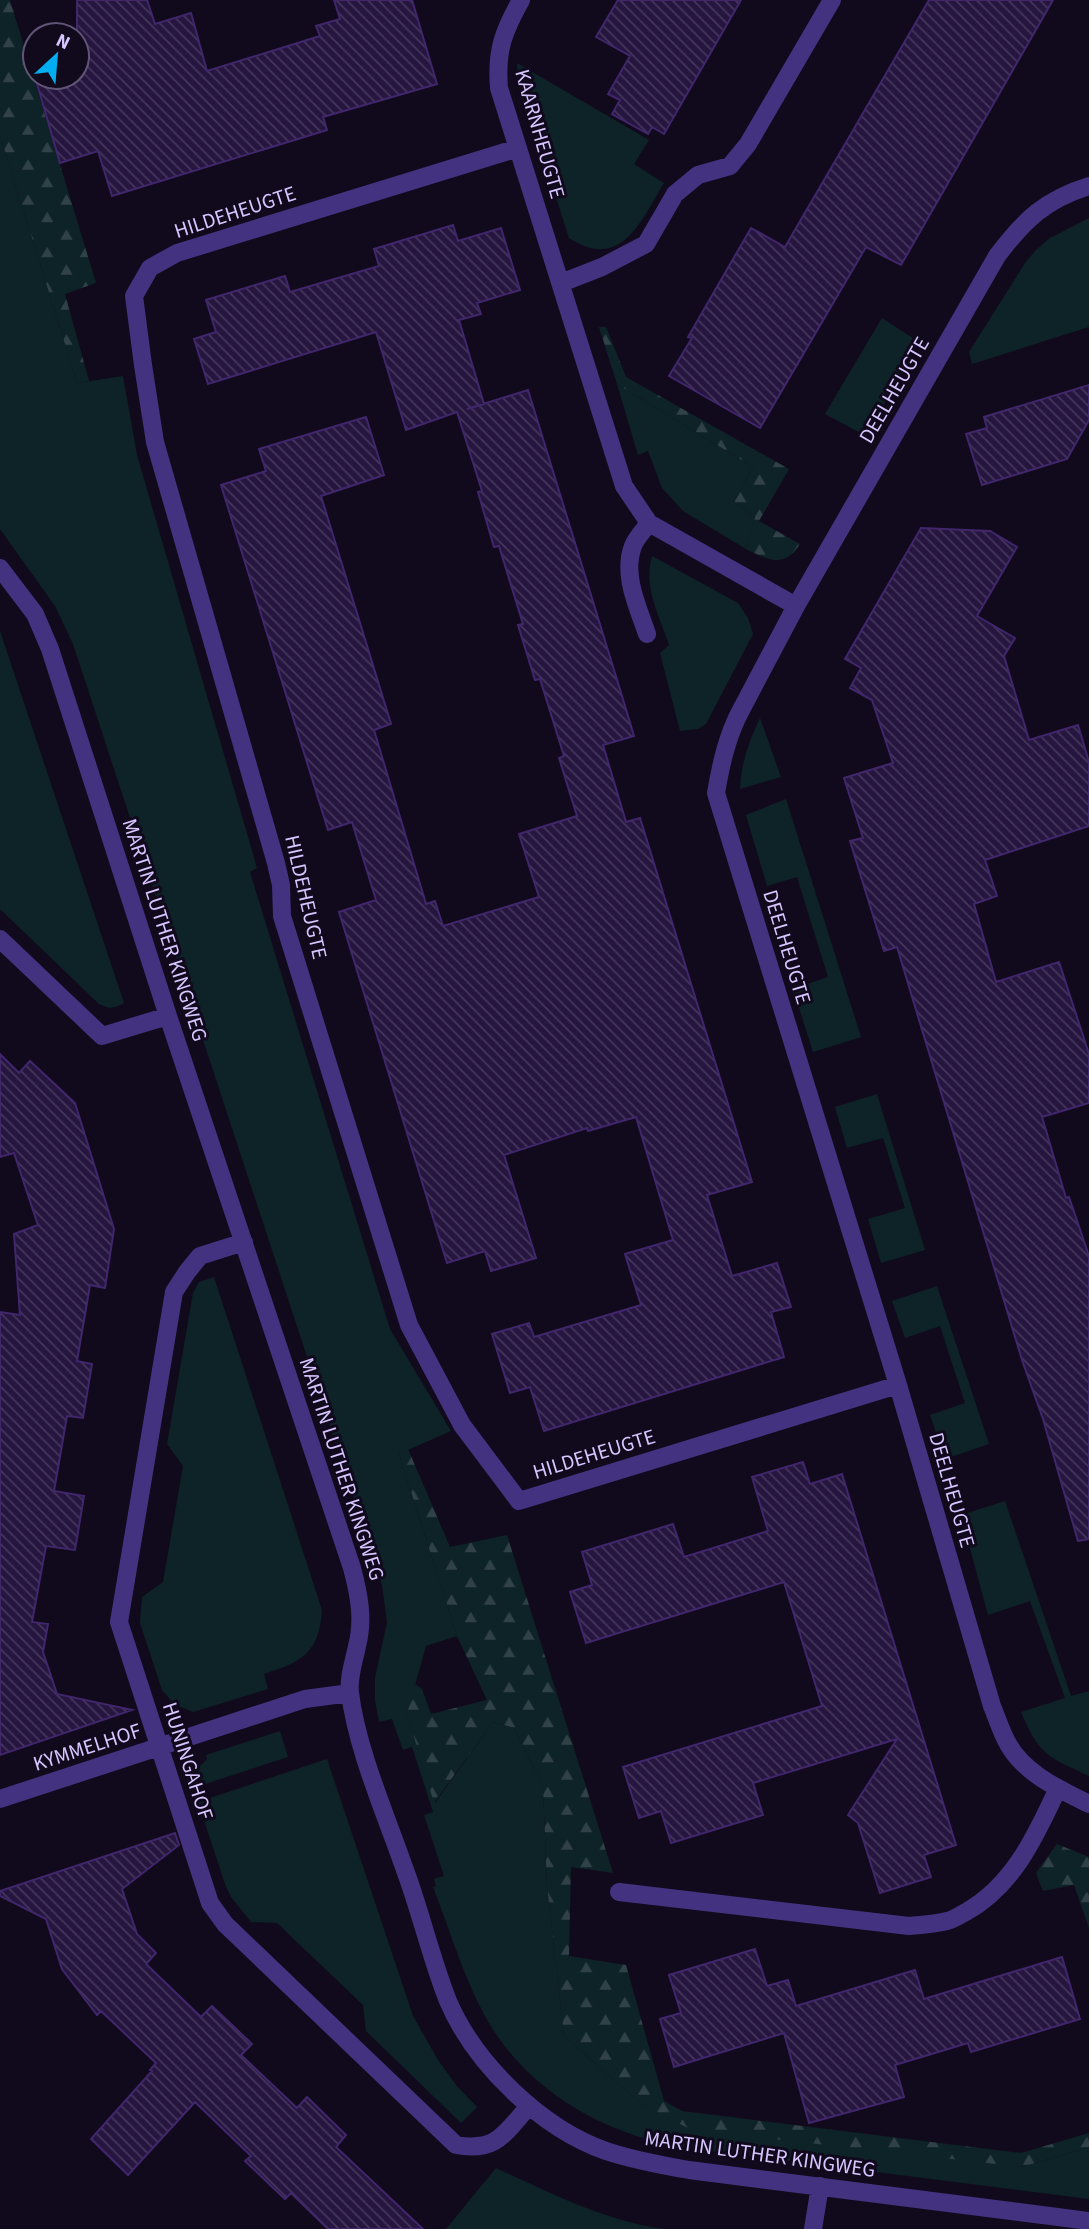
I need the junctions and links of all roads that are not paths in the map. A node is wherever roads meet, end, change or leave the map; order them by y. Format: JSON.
{"nodes":[{"id":1,"x":521,"y":0,"type":"edge"},
{"id":2,"x":832,"y":0,"type":"edge"},
{"id":3,"x":518,"y":148,"type":"junction"},
{"id":4,"x":1089,"y":186,"type":"edge"},
{"id":5,"x":561,"y":283,"type":"junction"},
{"id":6,"x":649,"y":523,"type":"junction"},
{"id":7,"x":0,"y":568,"type":"edge"},
{"id":8,"x":796,"y":606,"type":"junction"},
{"id":9,"x":647,"y":634,"type":"dead end"},
{"id":10,"x":0,"y":939,"type":"edge"},
{"id":11,"x":168,"y":1016,"type":"junction"},
{"id":12,"x":244,"y":1242,"type":"junction"},
{"id":13,"x":898,"y":1385,"type":"junction"},
{"id":14,"x":350,"y":1693,"type":"junction"},
{"id":15,"x":160,"y":1748,"type":"junction"},
{"id":16,"x":1058,"y":1788,"type":"junction"},
{"id":17,"x":0,"y":1799,"type":"edge"},
{"id":18,"x":1089,"y":1804,"type":"edge"},
{"id":19,"x":620,"y":1892,"type":"dead end"},
{"id":20,"x":529,"y":2106,"type":"junction"},
{"id":21,"x":820,"y":2186,"type":"junction"},
{"id":22,"x":1089,"y":2221,"type":"edge"},
{"id":23,"x":813,"y":2226,"type":"edge"}],
"edges":[{"from":1,"to":3,"type":"street","name":"KAARNHEUGTE"},
{"from":2,"to":5,"type":"street"},
{"from":3,"to":5,"type":"street","name":"KAARNHEUGTE"},
{"from":3,"to":13,"type":"street","name":"HILDEHEUGTE"},
{"from":4,"to":8,"type":"street","name":"DEELHEUGTE"},
{"from":5,"to":6,"type":"street","name":"KAARNHEUGTE"},
{"from":6,"to":8,"type":"street","name":"KAARNHEUGTE"},
{"from":6,"to":9,"type":"street"},
{"from":7,"to":11,"type":"street","name":"MARTIN LUTHER KINGWEG"},
{"from":8,"to":13,"type":"street","name":"DEELHEUGTE"},
{"from":10,"to":11,"type":"street"},
{"from":11,"to":12,"type":"street","name":"MARTIN LUTHER KINGWEG"},
{"from":12,"to":14,"type":"street","name":"MARTIN LUTHER KINGWEG"},
{"from":12,"to":15,"type":"street","name":"HUNINGAHOF"},
{"from":13,"to":16,"type":"street","name":"DEELHEUGTE"},
{"from":14,"to":15,"type":"street","name":"KYMMELHOF"},
{"from":14,"to":20,"type":"street","name":"MARTIN LUTHER KINGWEG"},
{"from":15,"to":17,"type":"street","name":"KYMMELHOF"},
{"from":15,"to":20,"type":"street","name":"HUNINGAHOF"},
{"from":16,"to":18,"type":"street","name":"DEELHEUGTE"},
{"from":16,"to":19,"type":"street"},
{"from":20,"to":21,"type":"street","name":"MARTIN LUTHER KINGWEG"},
{"from":21,"to":22,"type":"street","name":"MARTIN LUTHER KINGWEG"},
{"from":21,"to":23,"type":"street"}]}
